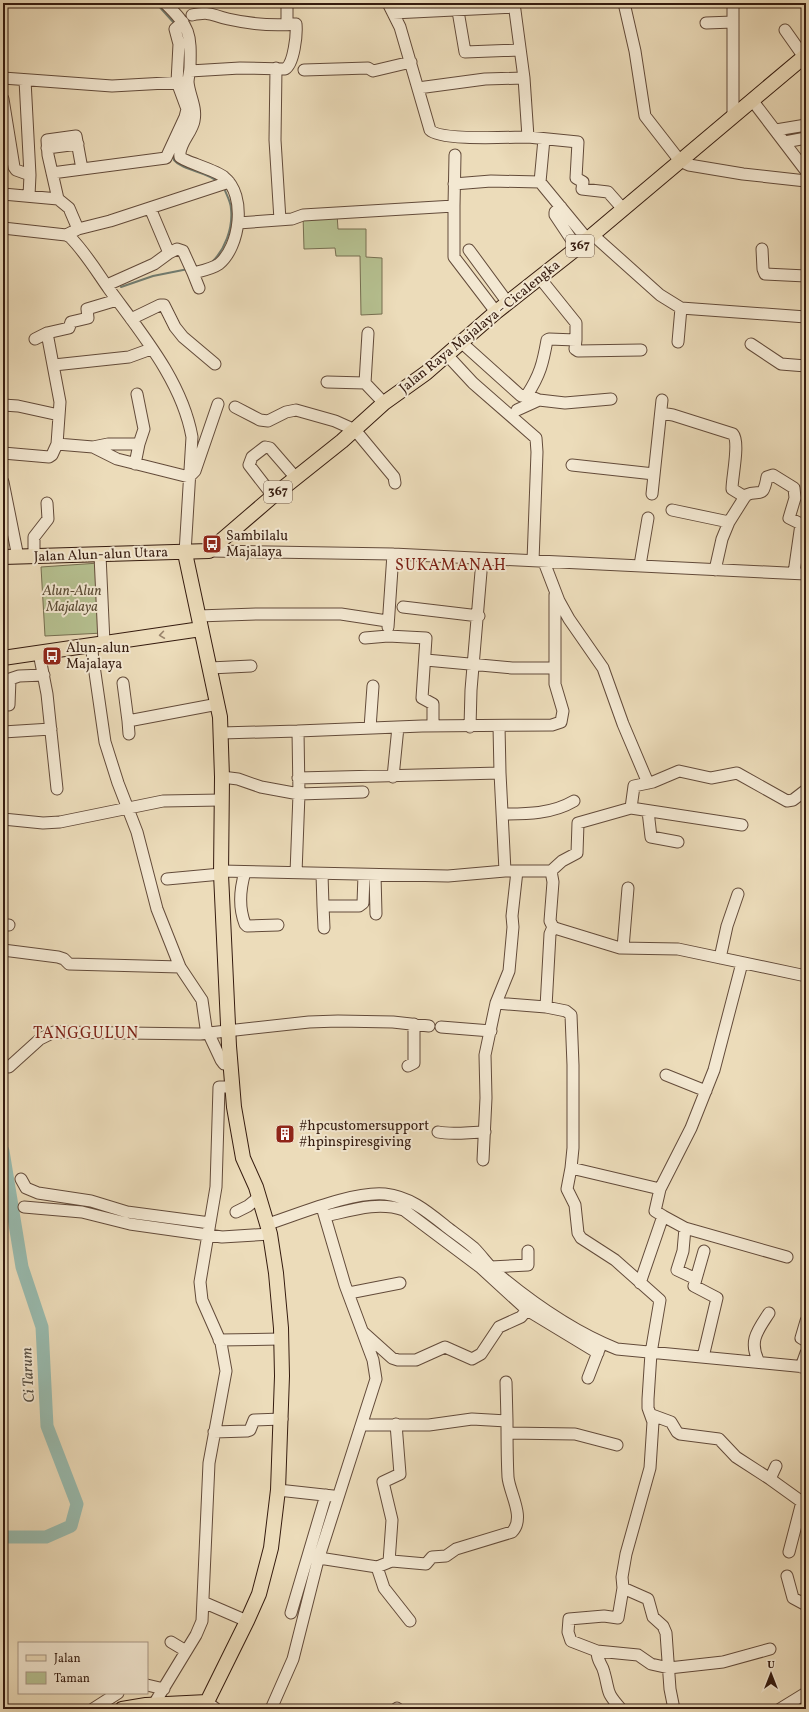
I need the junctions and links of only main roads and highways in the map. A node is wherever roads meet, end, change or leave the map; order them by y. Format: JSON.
{"nodes":[{"id":1,"x":805,"y":56,"type":"edge"},
{"id":2,"x":187,"y":553,"type":"junction"},
{"id":3,"x":3,"y":557,"type":"edge"},
{"id":4,"x":200,"y":623,"type":"junction"},
{"id":5,"x":3,"y":658,"type":"edge"},
{"id":6,"x":212,"y":1706,"type":"edge"},
{"id":7,"x":122,"y":1709,"type":"edge"}],
"edges":[{"from":1,"to":2,"type":"main road","name":"Jalan Raya Majalaya - Cicalengka","number":"367"},
{"from":2,"to":3,"type":"main road","name":"Jalan Alun-alun Utara"},
{"from":2,"to":4,"type":"main road"},
{"from":4,"to":5,"type":"main road","one_way":true},
{"from":4,"to":6,"type":"main road"},
{"from":6,"to":7,"type":"main road"}]}
